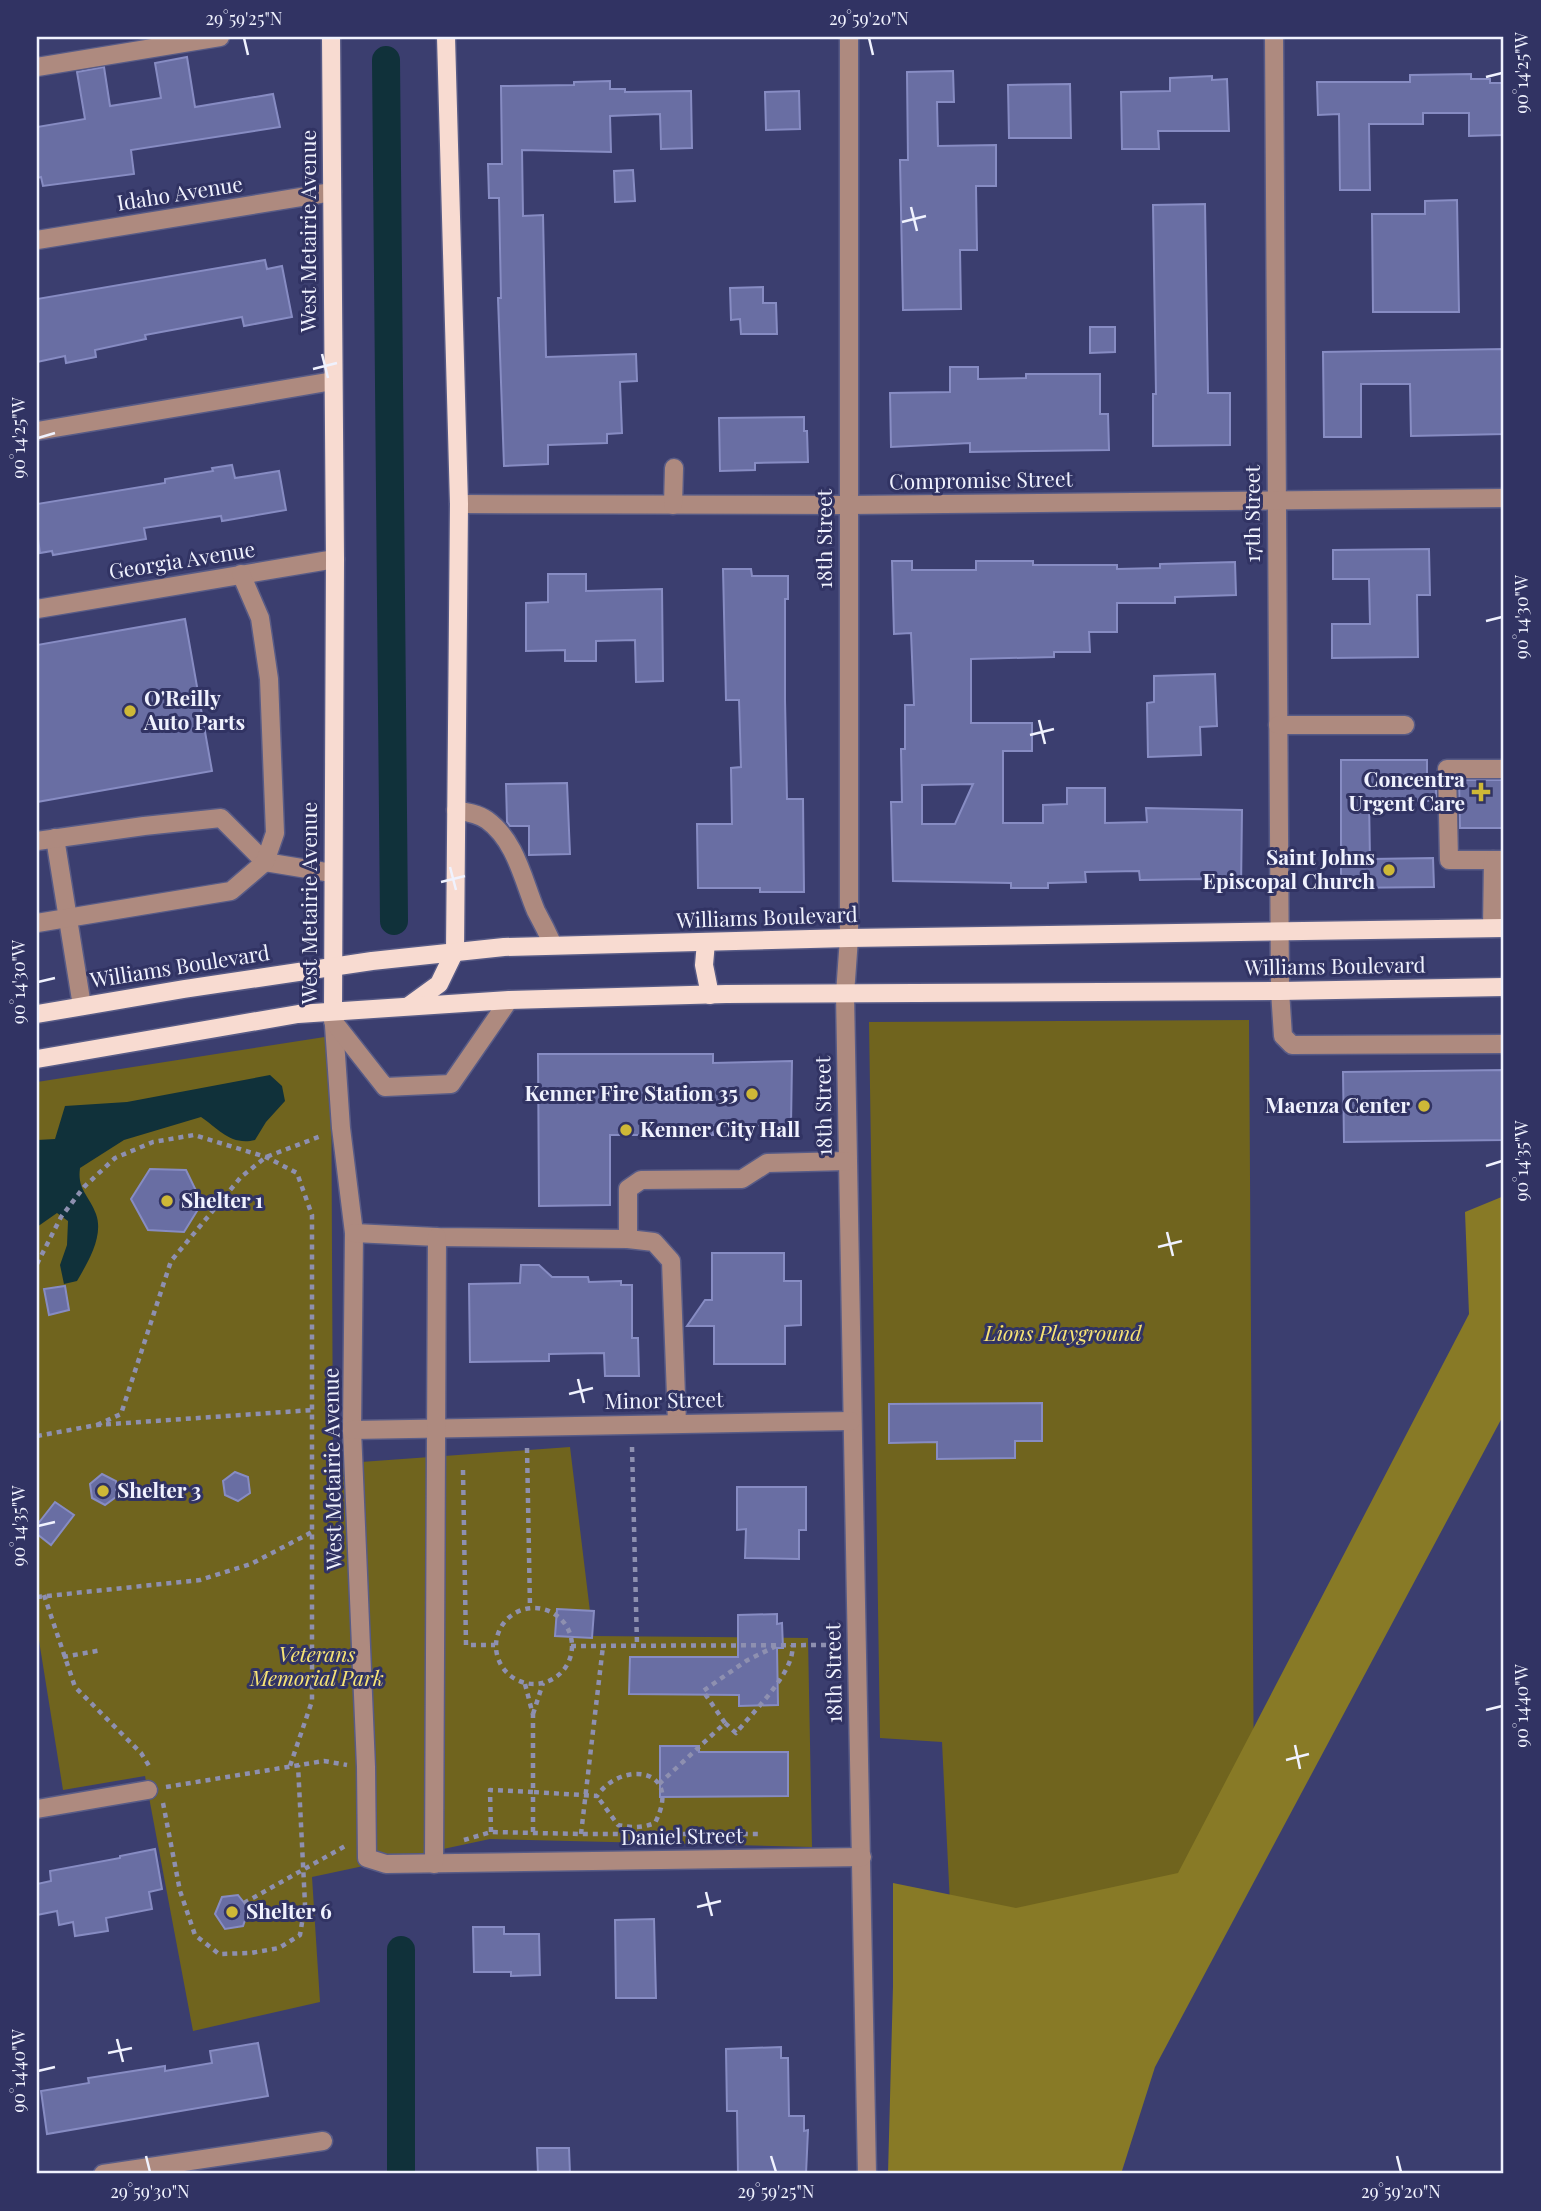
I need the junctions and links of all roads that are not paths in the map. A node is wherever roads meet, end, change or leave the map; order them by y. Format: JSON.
{"nodes":[{"id":1,"x":220,"y":37,"type":"edge"},
{"id":2,"x":331,"y":37,"type":"edge"},
{"id":3,"x":446,"y":37,"type":"edge"},
{"id":4,"x":849,"y":37,"type":"edge"},
{"id":5,"x":1274,"y":37,"type":"edge"},
{"id":6,"x":37,"y":66,"type":"edge"},
{"id":7,"x":332,"y":192,"type":"junction"},
{"id":8,"x":37,"y":240,"type":"edge"},
{"id":9,"x":333,"y":382,"type":"junction"},
{"id":10,"x":37,"y":431,"type":"edge"},
{"id":11,"x":674,"y":468,"type":"dead end"},
{"id":12,"x":1504,"y":498,"type":"edge"},
{"id":13,"x":1276,"y":501,"type":"junction"},
{"id":14,"x":459,"y":504,"type":"junction"},
{"id":15,"x":673,"y":505,"type":"junction"},
{"id":16,"x":848,"y":506,"type":"junction"},
{"id":17,"x":335,"y":559,"type":"junction"},
{"id":18,"x":241,"y":575,"type":"junction"},
{"id":19,"x":37,"y":609,"type":"edge"},
{"id":20,"x":1278,"y":725,"type":"junction"},
{"id":21,"x":1405,"y":725,"type":"dead end"},
{"id":22,"x":1504,"y":769,"type":"edge"},
{"id":23,"x":456,"y":810,"type":"junction"},
{"id":24,"x":55,"y":838,"type":"junction"},
{"id":25,"x":37,"y":841,"type":"edge"},
{"id":26,"x":1499,"y":860,"type":"edge"},
{"id":27,"x":265,"y":862,"type":"junction"},
{"id":28,"x":332,"y":873,"type":"junction"},
{"id":29,"x":67,"y":918,"type":"junction"},
{"id":30,"x":37,"y":923,"type":"edge"},
{"id":31,"x":1498,"y":928,"type":"edge"},
{"id":32,"x":1280,"y":930,"type":"junction"},
{"id":33,"x":849,"y":938,"type":"junction"},
{"id":34,"x":706,"y":942,"type":"junction"},
{"id":35,"x":553,"y":945,"type":"junction"},
{"id":36,"x":455,"y":951,"type":"junction"},
{"id":37,"x":332,"y":967,"type":"junction"},
{"id":38,"x":1504,"y":987,"type":"edge"},
{"id":39,"x":1280,"y":991,"type":"junction"},
{"id":40,"x":845,"y":994,"type":"junction"},
{"id":41,"x":710,"y":995,"type":"junction"},
{"id":42,"x":509,"y":1000,"type":"junction"},
{"id":43,"x":410,"y":1005,"type":"junction"},
{"id":44,"x":82,"y":1006,"type":"junction"},
{"id":45,"x":37,"y":1014,"type":"edge"},
{"id":46,"x":333,"y":1016,"type":"junction"},
{"id":47,"x":1504,"y":1044,"type":"edge"},
{"id":48,"x":37,"y":1059,"type":"edge"},
{"id":49,"x":847,"y":1161,"type":"junction"},
{"id":50,"x":354,"y":1233,"type":"junction"},
{"id":51,"x":436,"y":1237,"type":"junction"},
{"id":52,"x":628,"y":1239,"type":"junction"},
{"id":53,"x":851,"y":1420,"type":"junction"},
{"id":54,"x":677,"y":1423,"type":"junction"},
{"id":55,"x":436,"y":1428,"type":"junction"},
{"id":56,"x":352,"y":1430,"type":"junction"},
{"id":57,"x":155,"y":1785,"type":"road end"},
{"id":58,"x":37,"y":1808,"type":"edge"},
{"id":59,"x":862,"y":1857,"type":"junction"},
{"id":60,"x":434,"y":1864,"type":"junction"},
{"id":61,"x":323,"y":2141,"type":"dead end"},
{"id":62,"x":103,"y":2174,"type":"edge"},
{"id":63,"x":867,"y":2174,"type":"edge"}],
"edges":[{"from":1,"to":6,"type":"street"},
{"from":2,"to":7,"type":"main road","name":"West Metairie Avenue"},
{"from":3,"to":14,"type":"main road"},
{"from":4,"to":16,"type":"street","name":"18th Street"},
{"from":5,"to":13,"type":"street","name":"17th Street"},
{"from":7,"to":8,"type":"street","name":"Idaho Avenue"},
{"from":7,"to":9,"type":"main road","name":"West Metairie Avenue"},
{"from":9,"to":10,"type":"street"},
{"from":9,"to":17,"type":"main road","name":"West Metairie Avenue"},
{"from":11,"to":15,"type":"street"},
{"from":12,"to":13,"type":"street","name":"Compromise Street"},
{"from":13,"to":16,"type":"street","name":"Compromise Street"},
{"from":13,"to":20,"type":"street","name":"17th Street"},
{"from":14,"to":15,"type":"street","name":"Compromise Street"},
{"from":14,"to":23,"type":"main road"},
{"from":15,"to":16,"type":"street","name":"Compromise Street"},
{"from":16,"to":33,"type":"street","name":"18th Street"},
{"from":17,"to":18,"type":"street","name":"Georgia Avenue"},
{"from":17,"to":28,"type":"main road","name":"West Metairie Avenue"},
{"from":18,"to":19,"type":"street","name":"Georgia Avenue"},
{"from":18,"to":27,"type":"street"},
{"from":20,"to":21,"type":"street"},
{"from":20,"to":32,"type":"street","name":"17th Street"},
{"from":22,"to":26,"type":"street"},
{"from":23,"to":35,"type":"street"},
{"from":23,"to":36,"type":"main road"},
{"from":24,"to":25,"type":"street"},
{"from":24,"to":27,"type":"street"},
{"from":24,"to":29,"type":"street"},
{"from":26,"to":31,"type":"street"},
{"from":27,"to":28,"type":"street"},
{"from":27,"to":29,"type":"street"},
{"from":28,"to":37,"type":"main road","name":"West Metairie Avenue"},
{"from":29,"to":30,"type":"street"},
{"from":29,"to":44,"type":"street"},
{"from":31,"to":32,"type":"main road","name":"Williams Boulevard"},
{"from":32,"to":33,"type":"main road","name":"Williams Boulevard"},
{"from":32,"to":39,"type":"street","name":"17th Street"},
{"from":33,"to":34,"type":"main road","name":"Williams Boulevard"},
{"from":33,"to":40,"type":"street","name":"18th Street"},
{"from":34,"to":35,"type":"main road","name":"Williams Boulevard"},
{"from":34,"to":41,"type":"main road"},
{"from":35,"to":36,"type":"main road","name":"Williams Boulevard"},
{"from":36,"to":37,"type":"main road","name":"Williams Boulevard"},
{"from":36,"to":43,"type":"main road"},
{"from":37,"to":44,"type":"main road","name":"Williams Boulevard"},
{"from":37,"to":46,"type":"main road","name":"West Metairie Avenue"},
{"from":38,"to":39,"type":"main road","name":"Williams Boulevard"},
{"from":39,"to":40,"type":"main road","name":"Williams Boulevard"},
{"from":39,"to":47,"type":"street","name":"17th Street"},
{"from":40,"to":41,"type":"main road","name":"Williams Boulevard"},
{"from":40,"to":49,"type":"street","name":"18th Street"},
{"from":41,"to":42,"type":"main road","name":"Williams Boulevard"},
{"from":42,"to":43,"type":"main road","name":"Williams Boulevard"},
{"from":42,"to":46,"type":"street"},
{"from":43,"to":46,"type":"main road","name":"Williams Boulevard"},
{"from":44,"to":45,"type":"main road","name":"Williams Boulevard"},
{"from":46,"to":48,"type":"main road","name":"Williams Boulevard"},
{"from":46,"to":50,"type":"street","name":"West Metairie Avenue"},
{"from":49,"to":52,"type":"street"},
{"from":49,"to":53,"type":"street","name":"18th Street"},
{"from":50,"to":51,"type":"street"},
{"from":50,"to":56,"type":"street","name":"West Metairie Avenue"},
{"from":51,"to":52,"type":"street"},
{"from":51,"to":55,"type":"street"},
{"from":52,"to":54,"type":"street"},
{"from":53,"to":54,"type":"street","name":"Minor Street"},
{"from":53,"to":59,"type":"street","name":"18th Street"},
{"from":54,"to":55,"type":"street","name":"Minor Street"},
{"from":55,"to":56,"type":"street","name":"Minor Street"},
{"from":55,"to":60,"type":"street"},
{"from":56,"to":60,"type":"street","name":"West Metairie Avenue"},
{"from":57,"to":58,"type":"street"},
{"from":59,"to":60,"type":"street","name":"Daniel Street"},
{"from":59,"to":63,"type":"street","name":"18th Street"},
{"from":61,"to":62,"type":"street"}]}
